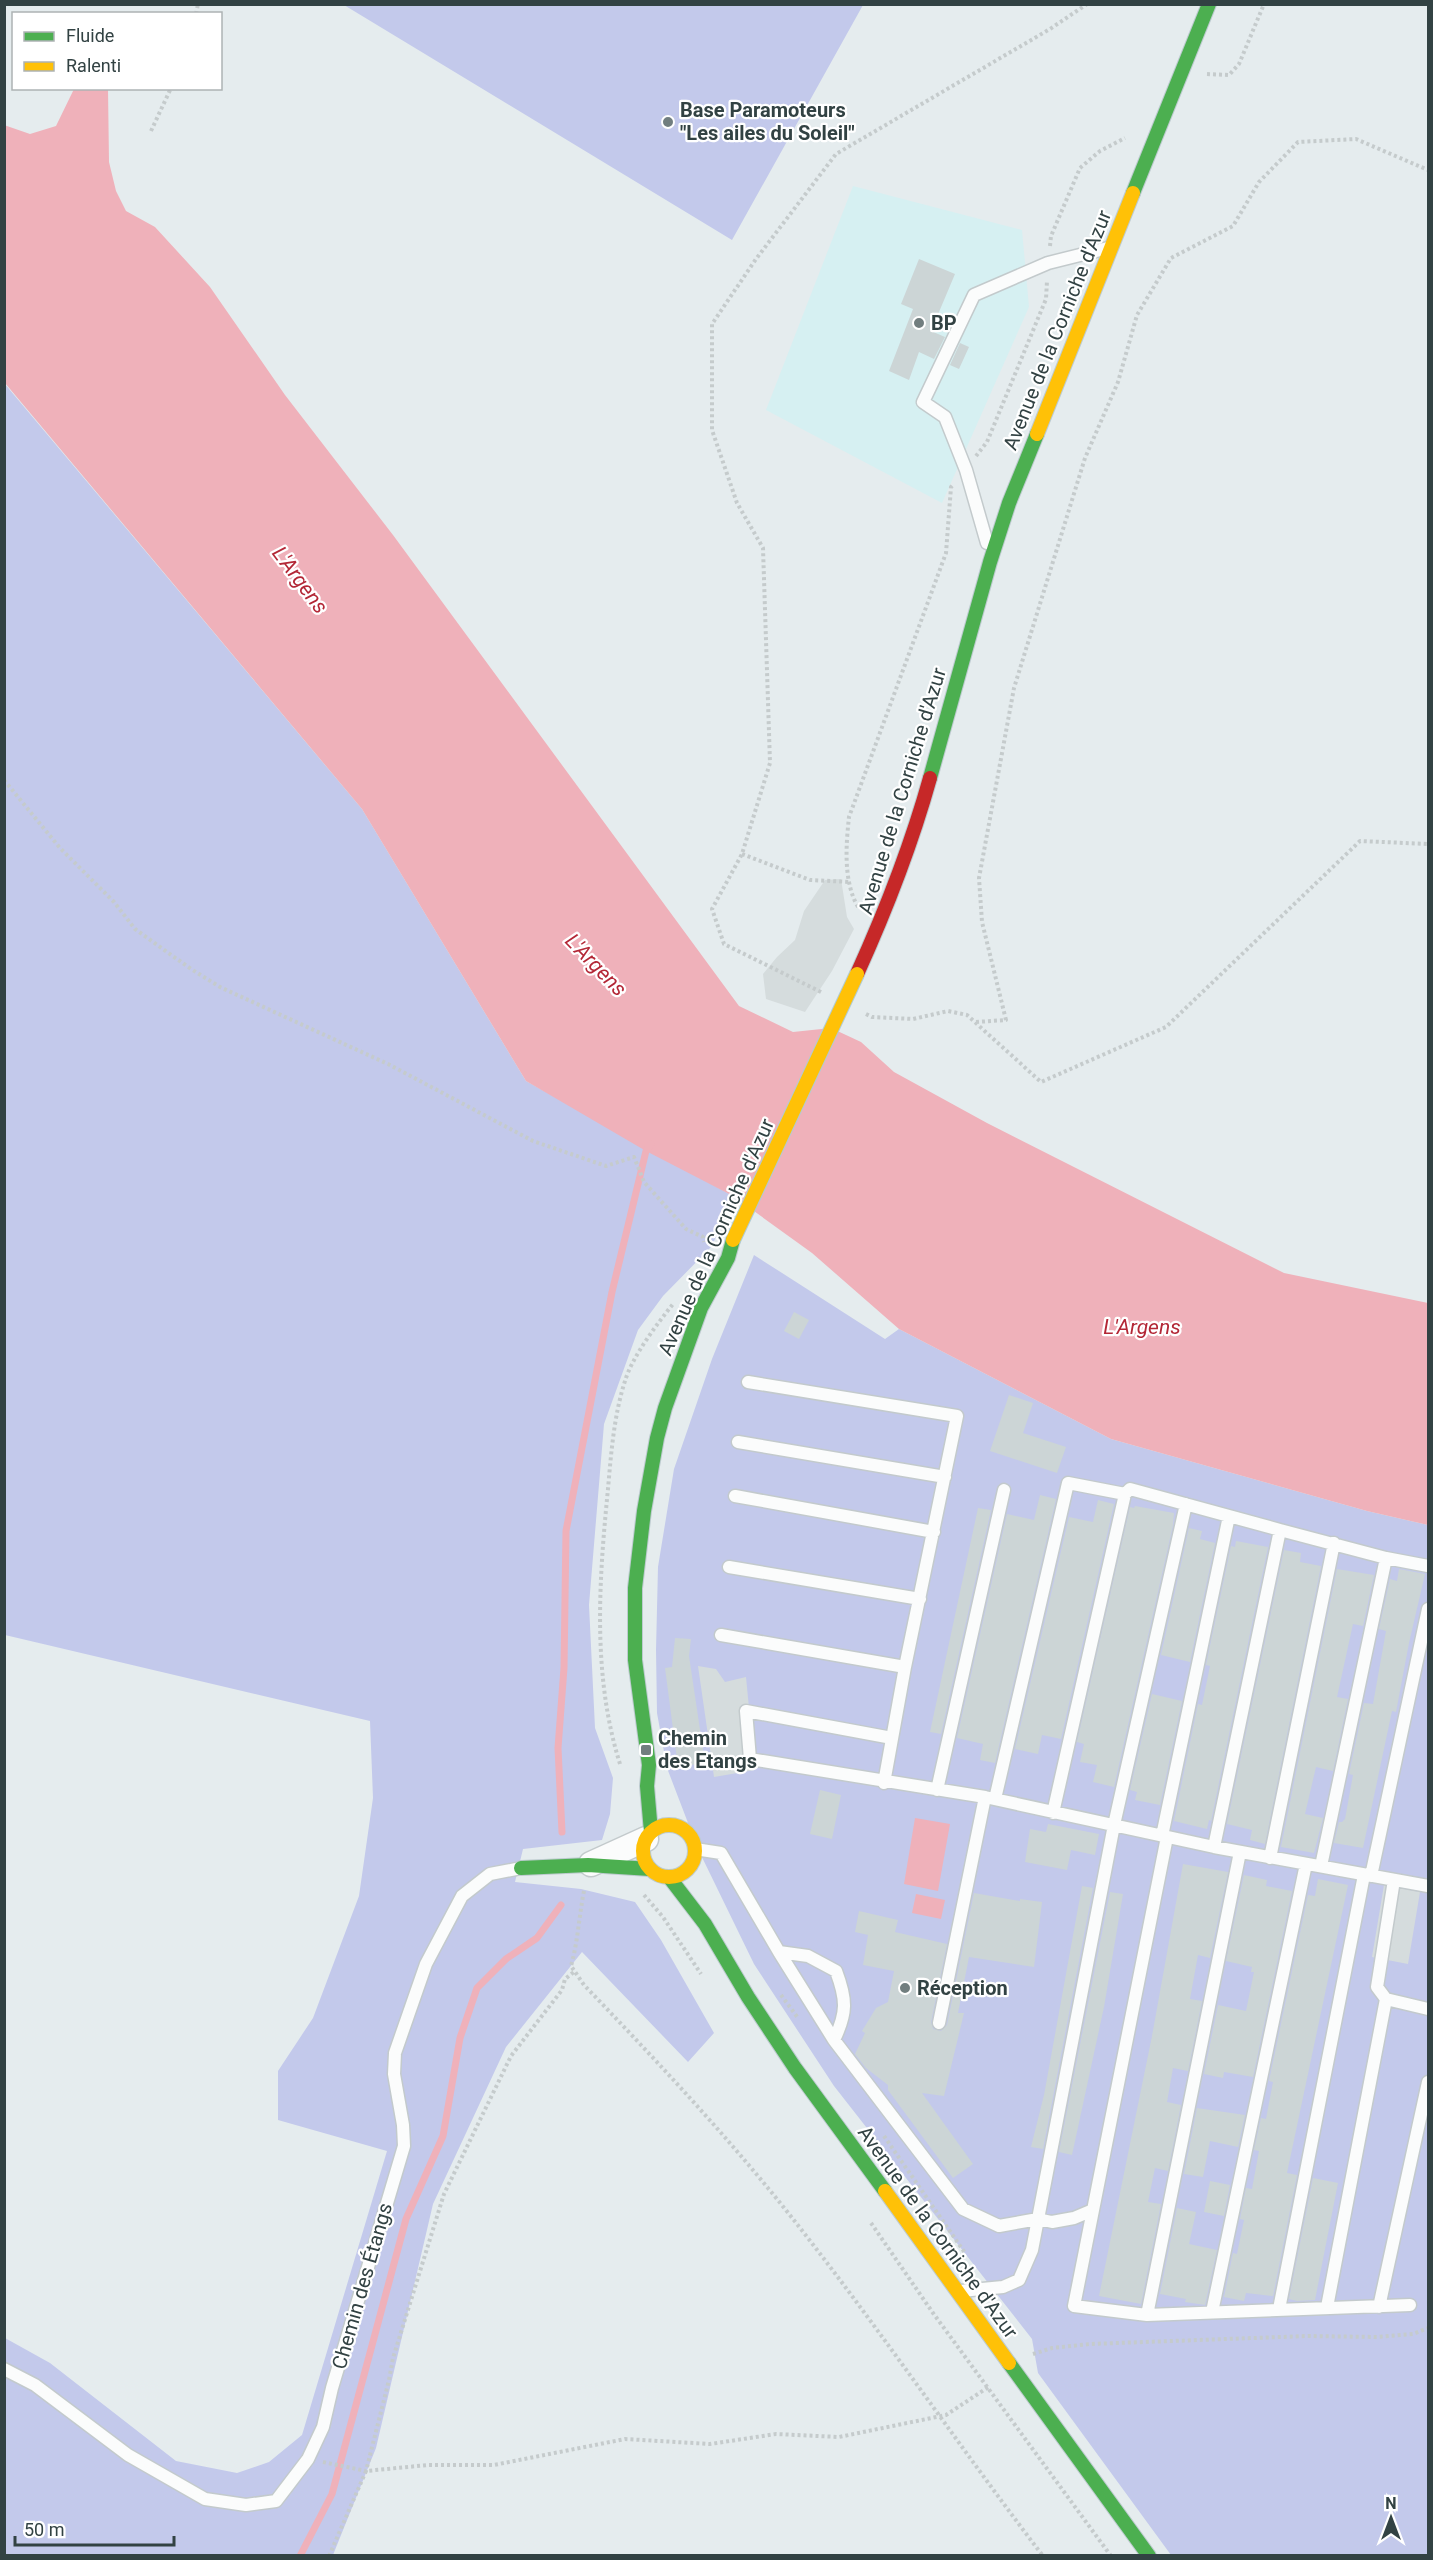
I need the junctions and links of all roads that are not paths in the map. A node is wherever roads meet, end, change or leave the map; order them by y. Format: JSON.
{"nodes":[{"id":1,"x":1209,"y":4,"type":"edge"},
{"id":2,"x":1111,"y":247,"type":"junction"},
{"id":3,"x":991,"y":556,"type":"junction"},
{"id":4,"x":748,"y":1382,"type":"dead end"},
{"id":5,"x":738,"y":1442,"type":"dead end"},
{"id":6,"x":945,"y":1477,"type":"junction"},
{"id":7,"x":1004,"y":1490,"type":"dead end"},
{"id":8,"x":1125,"y":1494,"type":"junction"},
{"id":9,"x":735,"y":1496,"type":"dead end"},
{"id":10,"x":1186,"y":1504,"type":"junction"},
{"id":11,"x":1229,"y":1516,"type":"junction"},
{"id":12,"x":1280,"y":1530,"type":"junction"},
{"id":13,"x":934,"y":1532,"type":"junction"},
{"id":14,"x":1335,"y":1543,"type":"junction"},
{"id":15,"x":1386,"y":1558,"type":"junction"},
{"id":16,"x":1428,"y":1566,"type":"edge"},
{"id":17,"x":729,"y":1567,"type":"dead end"},
{"id":18,"x":920,"y":1599,"type":"junction"},
{"id":19,"x":1428,"y":1609,"type":"edge"},
{"id":20,"x":721,"y":1635,"type":"dead end"},
{"id":21,"x":905,"y":1667,"type":"junction"},
{"id":22,"x":892,"y":1738,"type":"junction"},
{"id":23,"x":649,"y":1765,"type":"junction"},
{"id":24,"x":885,"y":1782,"type":"junction"},
{"id":25,"x":937,"y":1790,"type":"junction"},
{"id":26,"x":663,"y":1793,"type":"dead end"},
{"id":27,"x":990,"y":1798,"type":"junction"},
{"id":28,"x":672,"y":1810,"type":"dead end"},
{"id":29,"x":1053,"y":1813,"type":"junction"},
{"id":30,"x":1114,"y":1825,"type":"junction"},
{"id":31,"x":681,"y":1828,"type":"junction"},
{"id":32,"x":648,"y":1836,"type":"junction"},
{"id":33,"x":1165,"y":1836,"type":"junction"},
{"id":34,"x":1214,"y":1847,"type":"junction"},
{"id":35,"x":1240,"y":1852,"type":"junction"},
{"id":36,"x":694,"y":1856,"type":"junction"},
{"id":37,"x":1270,"y":1858,"type":"junction"},
{"id":38,"x":1306,"y":1864,"type":"junction"},
{"id":39,"x":580,"y":1866,"type":"junction"},
{"id":40,"x":1321,"y":1866,"type":"junction"},
{"id":41,"x":520,"y":1868,"type":"joint"},
{"id":42,"x":650,"y":1869,"type":"junction"},
{"id":43,"x":1368,"y":1876,"type":"junction"},
{"id":44,"x":669,"y":1877,"type":"junction"},
{"id":45,"x":1394,"y":1880,"type":"junction"},
{"id":46,"x":1428,"y":1884,"type":"edge"},
{"id":47,"x":705,"y":1924,"type":"junction"},
{"id":48,"x":779,"y":1952,"type":"junction"},
{"id":49,"x":1386,"y":1999,"type":"junction"},
{"id":50,"x":1428,"y":2009,"type":"edge"},
{"id":51,"x":939,"y":2024,"type":"dead end"},
{"id":52,"x":834,"y":2040,"type":"junction"},
{"id":53,"x":1428,"y":2082,"type":"edge"},
{"id":54,"x":1093,"y":2210,"type":"junction"},
{"id":55,"x":1038,"y":2219,"type":"junction"},
{"id":56,"x":957,"y":2292,"type":"junction"},
{"id":57,"x":1410,"y":2305,"type":"dead end"},
{"id":58,"x":1327,"y":2307,"type":"junction"},
{"id":59,"x":1379,"y":2307,"type":"junction"},
{"id":60,"x":1279,"y":2309,"type":"junction"},
{"id":61,"x":1212,"y":2312,"type":"junction"},
{"id":62,"x":1148,"y":2315,"type":"junction"},
{"id":63,"x":4,"y":2369,"type":"edge"},
{"id":64,"x":1149,"y":2556,"type":"edge"}],
"edges":[{"from":1,"to":2,"type":"main road","name":"Avenue de la Corniche d'Azur"},
{"from":2,"to":3,"type":"main road","name":"Avenue de la Corniche d'Azur"},
{"from":2,"to":3,"type":"lane"},
{"from":3,"to":23,"type":"main road","name":"Avenue de la Corniche d'Azur","bridge":true},
{"from":4,"to":6,"type":"lane"},
{"from":5,"to":6,"type":"lane"},
{"from":6,"to":13,"type":"lane"},
{"from":7,"to":25,"type":"lane"},
{"from":8,"to":10,"type":"lane"},
{"from":8,"to":27,"type":"lane"},
{"from":8,"to":29,"type":"lane"},
{"from":9,"to":13,"type":"lane"},
{"from":10,"to":11,"type":"lane"},
{"from":10,"to":30,"type":"lane"},
{"from":11,"to":12,"type":"lane"},
{"from":11,"to":33,"type":"lane"},
{"from":12,"to":14,"type":"lane"},
{"from":12,"to":34,"type":"lane"},
{"from":13,"to":18,"type":"lane"},
{"from":14,"to":15,"type":"lane"},
{"from":14,"to":37,"type":"lane"},
{"from":15,"to":16,"type":"lane"},
{"from":15,"to":40,"type":"lane"},
{"from":17,"to":18,"type":"lane"},
{"from":18,"to":21,"type":"lane"},
{"from":19,"to":43,"type":"lane"},
{"from":20,"to":21,"type":"lane"},
{"from":21,"to":22,"type":"lane"},
{"from":22,"to":24,"type":"lane"},
{"from":22,"to":24,"type":"lane"},
{"from":23,"to":26,"type":"main road","name":"Avenue de la Corniche d'Azur"},
{"from":23,"to":32,"type":"main road","name":"Avenue de la Corniche d'Azur"},
{"from":24,"to":25,"type":"lane"},
{"from":25,"to":27,"type":"lane"},
{"from":27,"to":29,"type":"lane"},
{"from":27,"to":51,"type":"lane"},
{"from":28,"to":31,"type":"main road"},
{"from":29,"to":30,"type":"lane"},
{"from":30,"to":33,"type":"lane"},
{"from":30,"to":55,"type":"lane"},
{"from":31,"to":32,"type":"main road"},
{"from":31,"to":36,"type":"main road"},
{"from":32,"to":39,"type":"street","name":"Chemin des Étangs"},
{"from":32,"to":42,"type":"main road"},
{"from":33,"to":34,"type":"lane"},
{"from":33,"to":54,"type":"lane"},
{"from":34,"to":35,"type":"lane"},
{"from":35,"to":37,"type":"lane"},
{"from":35,"to":62,"type":"lane"},
{"from":36,"to":44,"type":"main road"},
{"from":36,"to":47,"type":"main road","name":"Avenue de la Corniche d'Azur"},
{"from":36,"to":48,"type":"lane"},
{"from":37,"to":38,"type":"lane"},
{"from":38,"to":40,"type":"lane"},
{"from":38,"to":61,"type":"lane"},
{"from":39,"to":41,"type":"main road","name":"Chemin des Étangs"},
{"from":39,"to":42,"type":"main road","name":"Chemin des Étangs"},
{"from":40,"to":43,"type":"lane"},
{"from":41,"to":63,"type":"lane","name":"Chemin des Étangs"},
{"from":42,"to":44,"type":"main road"},
{"from":43,"to":45,"type":"lane"},
{"from":43,"to":60,"type":"lane"},
{"from":44,"to":47,"type":"main road","name":"Avenue de la Corniche d'Azur"},
{"from":45,"to":46,"type":"lane"},
{"from":45,"to":49,"type":"lane"},
{"from":47,"to":56,"type":"main road","name":"Avenue de la Corniche d'Azur"},
{"from":48,"to":52,"type":"lane"},
{"from":48,"to":52,"type":"lane"},
{"from":49,"to":50,"type":"lane"},
{"from":49,"to":58,"type":"lane"},
{"from":52,"to":55,"type":"lane"},
{"from":53,"to":59,"type":"lane"},
{"from":54,"to":55,"type":"lane"},
{"from":54,"to":62,"type":"lane"},
{"from":55,"to":56,"type":"lane"},
{"from":56,"to":64,"type":"main road","name":"Avenue de la Corniche d'Azur"},
{"from":57,"to":59,"type":"lane"},
{"from":58,"to":59,"type":"lane"},
{"from":58,"to":60,"type":"lane"},
{"from":60,"to":61,"type":"lane"},
{"from":61,"to":62,"type":"lane"}]}
